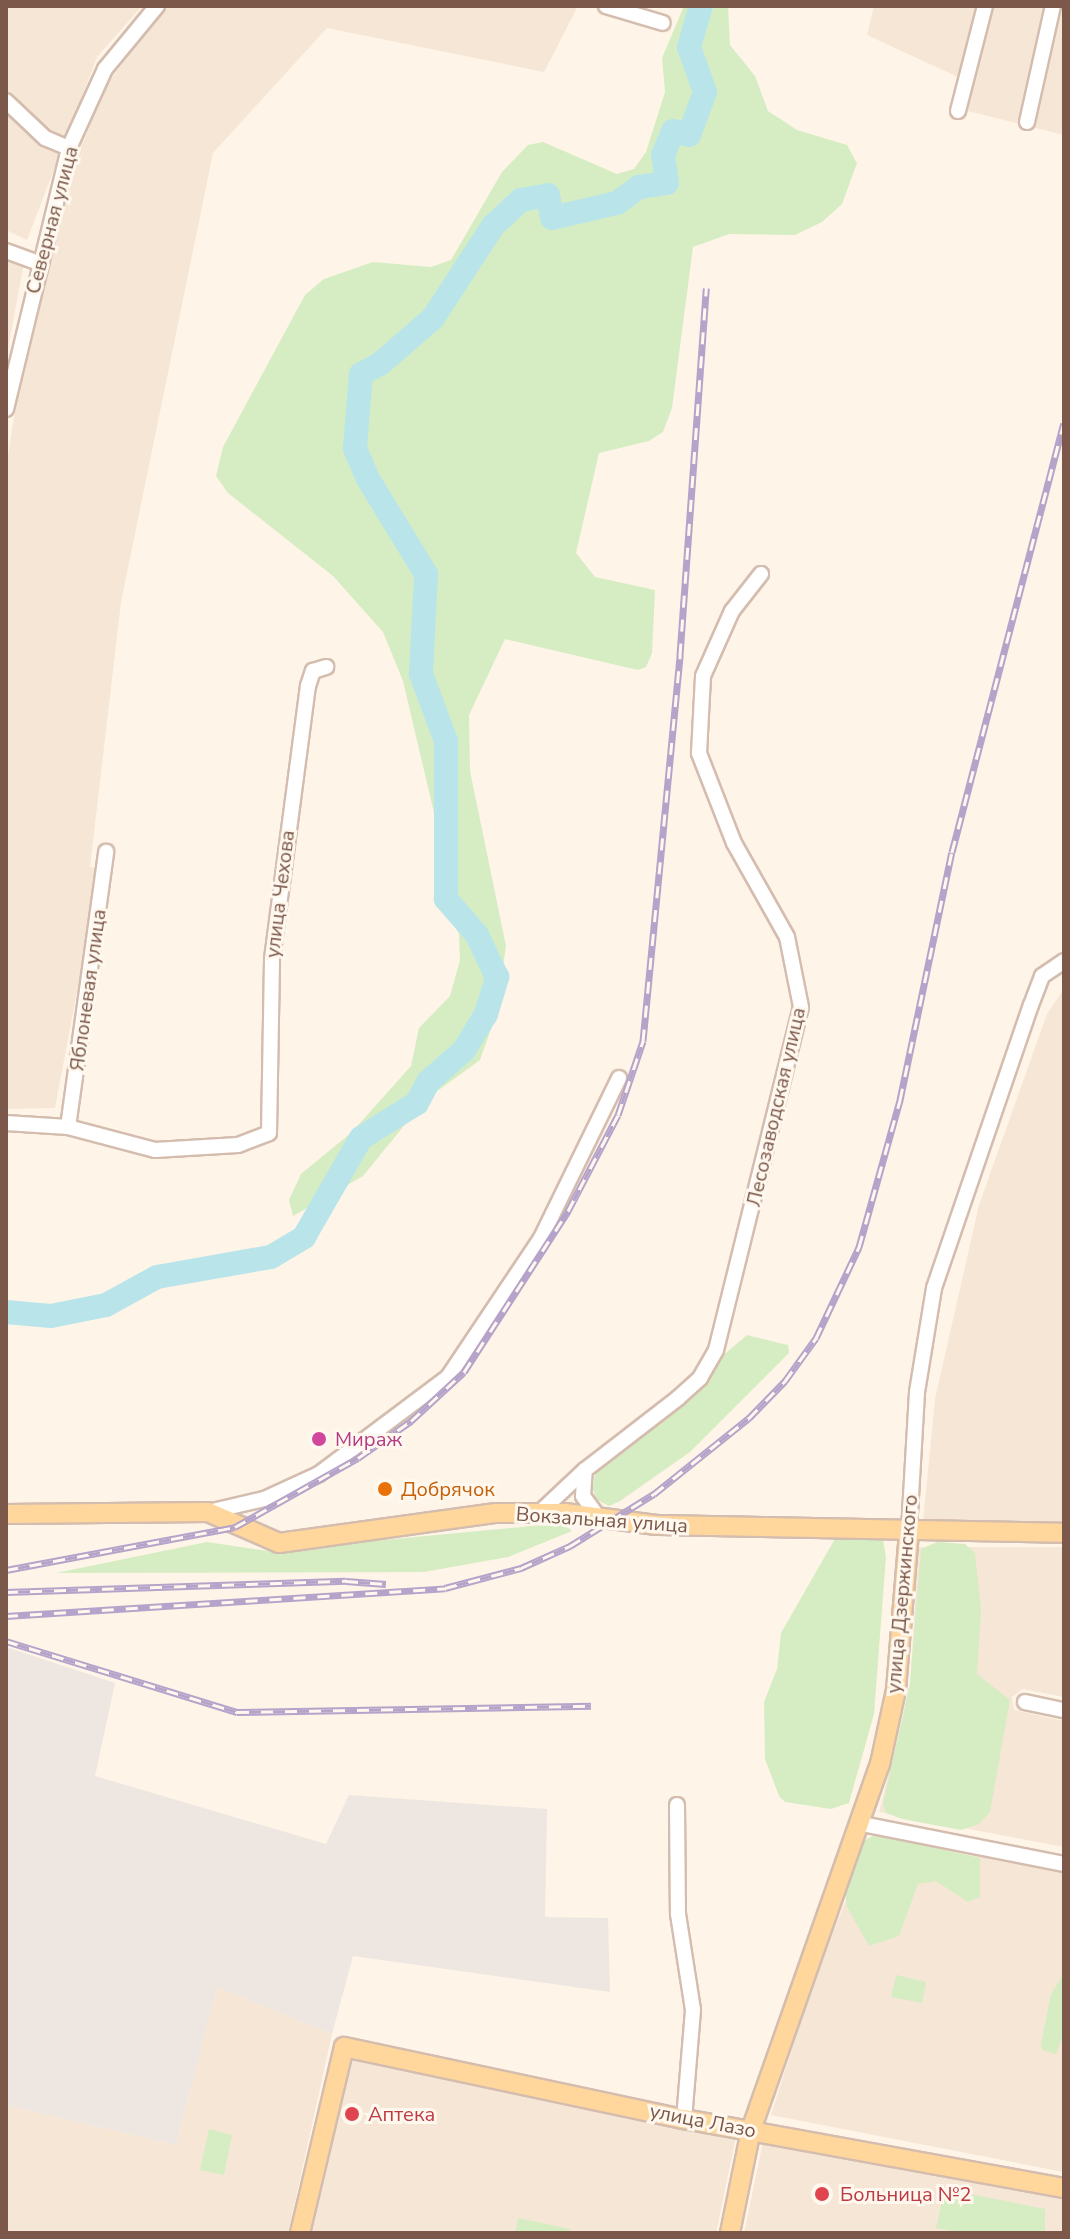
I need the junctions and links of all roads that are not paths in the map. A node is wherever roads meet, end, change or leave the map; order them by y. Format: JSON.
{"nodes":[{"id":1,"x":157,"y":6,"type":"edge"},
{"id":2,"x":606,"y":6,"type":"edge"},
{"id":3,"x":985,"y":6,"type":"edge"},
{"id":4,"x":1053,"y":6,"type":"edge"},
{"id":5,"x":663,"y":23,"type":"dead end"},
{"id":6,"x":6,"y":101,"type":"edge"},
{"id":7,"x":958,"y":111,"type":"dead end"},
{"id":8,"x":1027,"y":122,"type":"dead end"},
{"id":9,"x":69,"y":148,"type":"junction"},
{"id":10,"x":6,"y":251,"type":"edge"},
{"id":11,"x":39,"y":263,"type":"junction"},
{"id":12,"x":6,"y":409,"type":"edge"},
{"id":13,"x":761,"y":574,"type":"dead end"},
{"id":14,"x":326,"y":667,"type":"dead end"},
{"id":15,"x":106,"y":852,"type":"dead end"},
{"id":16,"x":1064,"y":961,"type":"edge"},
{"id":17,"x":619,"y":1078,"type":"dead end"},
{"id":18,"x":6,"y":1123,"type":"edge"},
{"id":19,"x":68,"y":1127,"type":"junction"},
{"id":20,"x":585,"y":1470,"type":"junction"},
{"id":21,"x":208,"y":1512,"type":"junction"},
{"id":22,"x":539,"y":1513,"type":"junction"},
{"id":23,"x":6,"y":1514,"type":"edge"},
{"id":24,"x":599,"y":1518,"type":"junction"},
{"id":25,"x":909,"y":1531,"type":"junction"},
{"id":26,"x":1064,"y":1533,"type":"edge"},
{"id":27,"x":1025,"y":1702,"type":"dead end"},
{"id":28,"x":1064,"y":1710,"type":"edge"},
{"id":29,"x":677,"y":1805,"type":"dead end"},
{"id":30,"x":862,"y":1824,"type":"junction"},
{"id":31,"x":1064,"y":1864,"type":"edge"},
{"id":32,"x":684,"y":2119,"type":"junction"},
{"id":33,"x":751,"y":2130,"type":"junction"},
{"id":34,"x":1064,"y":2188,"type":"edge"},
{"id":35,"x":300,"y":2233,"type":"edge"},
{"id":36,"x":730,"y":2233,"type":"edge"}],
"edges":[{"from":1,"to":9,"type":"street","name":"Северная улица"},
{"from":2,"to":5,"type":"street"},
{"from":3,"to":7,"type":"street"},
{"from":4,"to":8,"type":"street"},
{"from":6,"to":9,"type":"street"},
{"from":9,"to":11,"type":"street","name":"Северная улица"},
{"from":10,"to":11,"type":"street"},
{"from":11,"to":12,"type":"street","name":"Северная улица"},
{"from":13,"to":20,"type":"street","name":"Лесозаводская улица"},
{"from":14,"to":19,"type":"street","name":"улица Чехова"},
{"from":15,"to":19,"type":"street","name":"Яблоневая улица"},
{"from":16,"to":25,"type":"street","name":"улица Дзержинского"},
{"from":17,"to":21,"type":"street"},
{"from":18,"to":19,"type":"street"},
{"from":20,"to":22,"type":"street","name":"Лесозаводская улица"},
{"from":20,"to":24,"type":"street"},
{"from":21,"to":22,"type":"main road","name":"Вокзальная улица"},
{"from":21,"to":23,"type":"main road","name":"Вокзальная улица"},
{"from":22,"to":24,"type":"main road","name":"Вокзальная улица"},
{"from":24,"to":25,"type":"main road","name":"Вокзальная улица"},
{"from":25,"to":26,"type":"main road","name":"Вокзальная улица"},
{"from":25,"to":30,"type":"main road","name":"улица Дзержинского"},
{"from":27,"to":28,"type":"street"},
{"from":29,"to":32,"type":"street"},
{"from":30,"to":31,"type":"street"},
{"from":30,"to":33,"type":"main road","name":"улица Дзержинского"},
{"from":32,"to":33,"type":"main road","name":"улица Лазо"},
{"from":32,"to":35,"type":"main road","name":"улица Лазо"},
{"from":33,"to":34,"type":"main road","name":"улица Лазо"},
{"from":33,"to":36,"type":"main road","name":"улица Дзержинского"}]}
